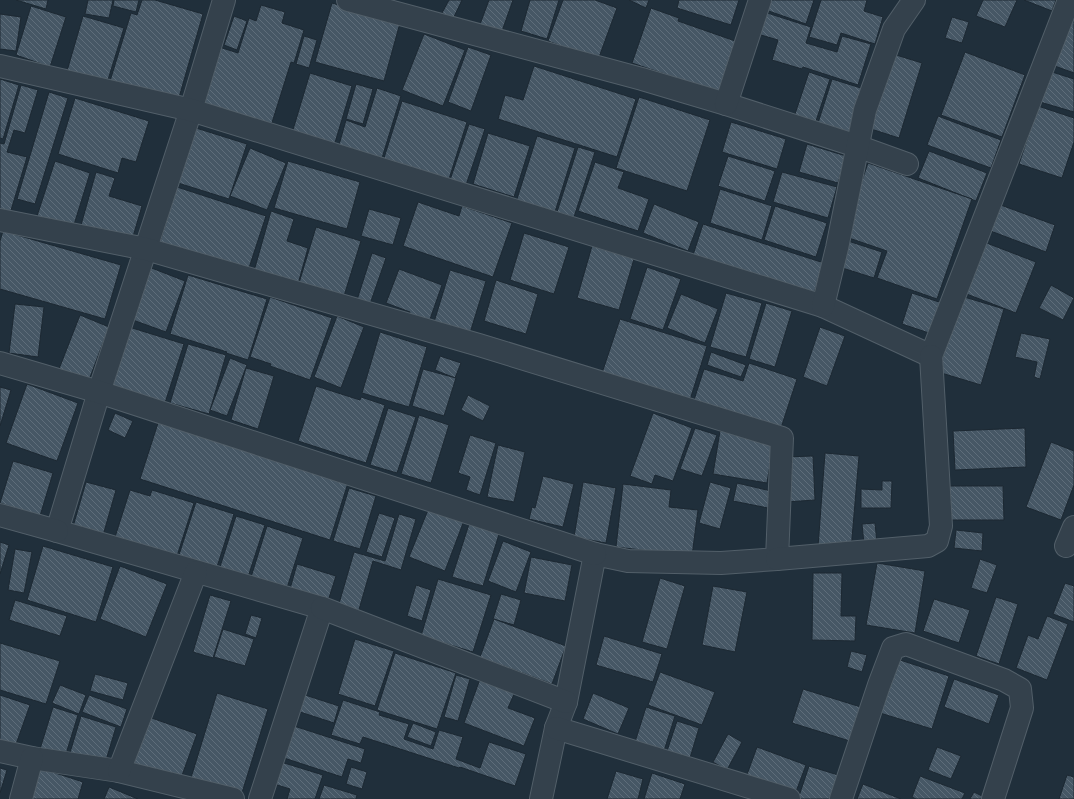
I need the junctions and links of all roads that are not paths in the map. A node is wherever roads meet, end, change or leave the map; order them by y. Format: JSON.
{"nodes":[{"id":1,"x":224,"y":0,"type":"edge"},
{"id":2,"x":348,"y":0,"type":"edge"},
{"id":3,"x":760,"y":0,"type":"edge"},
{"id":4,"x":914,"y":0,"type":"edge"},
{"id":5,"x":1069,"y":0,"type":"edge"},
{"id":6,"x":0,"y":66,"type":"edge"},
{"id":7,"x":726,"y":104,"type":"junction"},
{"id":8,"x":191,"y":110,"type":"junction"},
{"id":9,"x":857,"y":146,"type":"junction"},
{"id":10,"x":907,"y":164,"type":"dead end"},
{"id":11,"x":0,"y":220,"type":"edge"},
{"id":12,"x":146,"y":249,"type":"junction"},
{"id":13,"x":823,"y":306,"type":"junction"},
{"id":14,"x":931,"y":356,"type":"junction"},
{"id":15,"x":0,"y":363,"type":"edge"},
{"id":16,"x":99,"y":392,"type":"junction"},
{"id":17,"x":0,"y":515,"type":"edge"},
{"id":18,"x":57,"y":531,"type":"junction"},
{"id":19,"x":596,"y":554,"type":"junction"},
{"id":20,"x":777,"y":559,"type":"junction"},
{"id":21,"x":196,"y":572,"type":"junction"},
{"id":22,"x":322,"y":608,"type":"junction"},
{"id":23,"x":566,"y":702,"type":"junction"},
{"id":24,"x":556,"y":728,"type":"junction"},
{"id":25,"x":0,"y":751,"type":"edge"},
{"id":26,"x":32,"y":758,"type":"junction"},
{"id":27,"x":119,"y":771,"type":"junction"},
{"id":28,"x":21,"y":799,"type":"edge"},
{"id":29,"x":233,"y":799,"type":"edge"},
{"id":30,"x":260,"y":799,"type":"edge"},
{"id":31,"x":541,"y":799,"type":"edge"},
{"id":32,"x":789,"y":799,"type":"edge"},
{"id":33,"x":841,"y":799,"type":"edge"},
{"id":34,"x":993,"y":799,"type":"edge"}],
"edges":[{"from":1,"to":8,"type":"street"},
{"from":2,"to":7,"type":"street"},
{"from":3,"to":7,"type":"street"},
{"from":4,"to":9,"type":"street"},
{"from":5,"to":14,"type":"street"},
{"from":6,"to":8,"type":"street"},
{"from":7,"to":9,"type":"street"},
{"from":8,"to":12,"type":"street"},
{"from":8,"to":13,"type":"street"},
{"from":9,"to":10,"type":"street"},
{"from":9,"to":13,"type":"street"},
{"from":11,"to":12,"type":"street"},
{"from":12,"to":16,"type":"street"},
{"from":12,"to":20,"type":"street"},
{"from":13,"to":14,"type":"street"},
{"from":14,"to":20,"type":"street"},
{"from":15,"to":16,"type":"street"},
{"from":16,"to":18,"type":"street"},
{"from":16,"to":19,"type":"street"},
{"from":17,"to":18,"type":"street"},
{"from":18,"to":21,"type":"street"},
{"from":19,"to":20,"type":"street"},
{"from":19,"to":23,"type":"street"},
{"from":21,"to":22,"type":"street"},
{"from":21,"to":27,"type":"street"},
{"from":22,"to":23,"type":"street"},
{"from":22,"to":30,"type":"street"},
{"from":23,"to":24,"type":"street"},
{"from":24,"to":31,"type":"street"},
{"from":24,"to":32,"type":"street"},
{"from":25,"to":26,"type":"street"},
{"from":26,"to":27,"type":"street"},
{"from":26,"to":28,"type":"street"},
{"from":27,"to":29,"type":"street"},
{"from":33,"to":34,"type":"street"}]}
